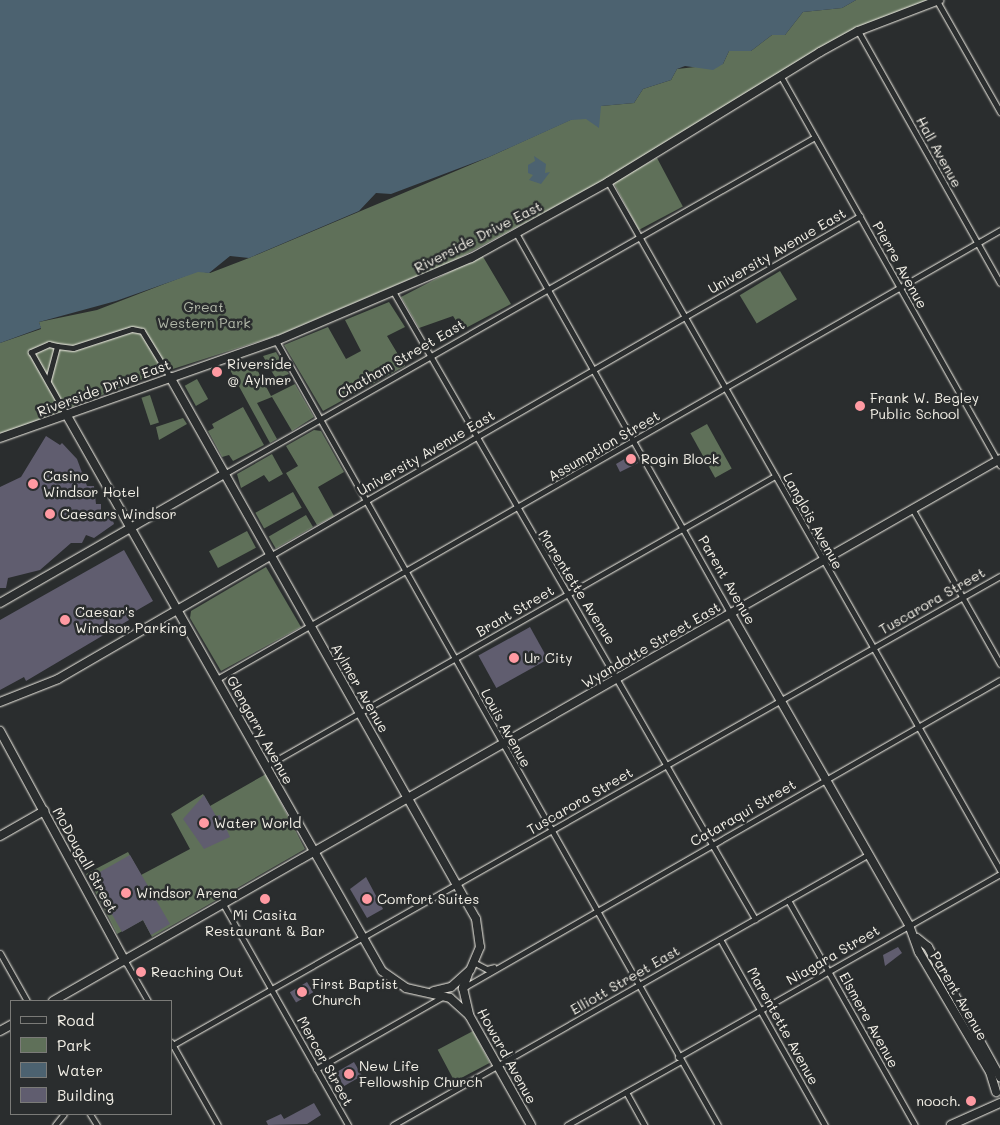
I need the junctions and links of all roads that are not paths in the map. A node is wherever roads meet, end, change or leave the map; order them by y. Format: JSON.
{"nodes":[{"id":1,"x":938,"y":0,"type":"edge"},
{"id":2,"x":858,"y":31,"type":"junction"},
{"id":3,"x":780,"y":76,"type":"junction"},
{"id":4,"x":1000,"y":112,"type":"edge"},
{"id":5,"x":814,"y":137,"type":"junction"},
{"id":6,"x":608,"y":182,"type":"junction"},
{"id":7,"x":860,"y":216,"type":"junction"},
{"id":8,"x":1000,"y":230,"type":"edge"},
{"id":9,"x":516,"y":233,"type":"junction"},
{"id":10,"x":639,"y":237,"type":"junction"},
{"id":11,"x":978,"y":243,"type":"junction"},
{"id":12,"x":1000,"y":283,"type":"edge"},
{"id":13,"x":901,"y":288,"type":"junction"},
{"id":14,"x":548,"y":289,"type":"junction"},
{"id":15,"x":394,"y":293,"type":"junction"},
{"id":16,"x":686,"y":318,"type":"junction"},
{"id":17,"x":276,"y":341,"type":"junction"},
{"id":18,"x":57,"y":346,"type":"junction"},
{"id":19,"x":430,"y":356,"type":"junction"},
{"id":20,"x":593,"y":370,"type":"junction"},
{"id":21,"x":170,"y":377,"type":"junction"},
{"id":22,"x":48,"y":380,"type":"junction"},
{"id":23,"x":726,"y":390,"type":"junction"},
{"id":24,"x":66,"y":414,"type":"junction"},
{"id":25,"x":320,"y":419,"type":"junction"},
{"id":26,"x":0,"y":438,"type":"edge"},
{"id":27,"x":477,"y":438,"type":"junction"},
{"id":28,"x":634,"y":442,"type":"junction"},
{"id":29,"x":999,"y":462,"type":"edge"},
{"id":30,"x":224,"y":474,"type":"junction"},
{"id":31,"x":775,"y":476,"type":"junction"},
{"id":32,"x":366,"y":501,"type":"junction"},
{"id":33,"x":517,"y":509,"type":"junction"},
{"id":34,"x":913,"y":510,"type":"junction"},
{"id":35,"x":683,"y":528,"type":"junction"},
{"id":36,"x":132,"y":529,"type":"junction"},
{"id":37,"x":270,"y":556,"type":"junction"},
{"id":38,"x":823,"y":561,"type":"junction"},
{"id":39,"x":406,"y":572,"type":"junction"},
{"id":40,"x":1000,"y":576,"type":"edge"},
{"id":41,"x":569,"y":593,"type":"junction"},
{"id":42,"x":962,"y":597,"type":"junction"},
{"id":43,"x":0,"y":603,"type":"edge"},
{"id":44,"x":177,"y":609,"type":"junction"},
{"id":45,"x":732,"y":614,"type":"junction"},
{"id":46,"x":310,"y":626,"type":"junction"},
{"id":47,"x":873,"y":648,"type":"junction"},
{"id":48,"x":454,"y":659,"type":"junction"},
{"id":49,"x":1000,"y":664,"type":"edge"},
{"id":50,"x":618,"y":678,"type":"junction"},
{"id":51,"x":217,"y":679,"type":"junction"},
{"id":52,"x":1000,"y":680,"type":"edge"},
{"id":53,"x":781,"y":700,"type":"junction"},
{"id":54,"x":0,"y":702,"type":"edge"},
{"id":55,"x":359,"y":713,"type":"junction"},
{"id":56,"x":918,"y":726,"type":"junction"},
{"id":57,"x":0,"y":730,"type":"edge"},
{"id":58,"x":503,"y":745,"type":"junction"},
{"id":59,"x":668,"y":764,"type":"junction"},
{"id":60,"x":266,"y":766,"type":"junction"},
{"id":61,"x":826,"y":779,"type":"junction"},
{"id":62,"x":408,"y":799,"type":"junction"},
{"id":63,"x":44,"y":811,"type":"junction"},
{"id":64,"x":551,"y":830,"type":"junction"},
{"id":65,"x":0,"y":836,"type":"edge"},
{"id":66,"x":712,"y":843,"type":"junction"},
{"id":67,"x":315,"y":852,"type":"junction"},
{"id":68,"x":869,"y":854,"type":"junction"},
{"id":69,"x":1000,"y":872,"type":"edge"},
{"id":70,"x":456,"y":884,"type":"junction"},
{"id":71,"x":788,"y":900,"type":"junction"},
{"id":72,"x":224,"y":904,"type":"junction"},
{"id":73,"x":596,"y":910,"type":"junction"},
{"id":74,"x":756,"y":918,"type":"junction"},
{"id":75,"x":909,"y":925,"type":"junction"},
{"id":76,"x":364,"y":938,"type":"junction"},
{"id":77,"x":720,"y":938,"type":"junction"},
{"id":78,"x":916,"y":938,"type":"junction"},
{"id":79,"x":0,"y":953,"type":"edge"},
{"id":80,"x":125,"y":960,"type":"junction"},
{"id":81,"x":472,"y":966,"type":"junction"},
{"id":82,"x":497,"y":966,"type":"junction"},
{"id":83,"x":828,"y":971,"type":"junction"},
{"id":84,"x":638,"y":985,"type":"junction"},
{"id":85,"x":949,"y":986,"type":"junction"},
{"id":86,"x":463,"y":988,"type":"junction"},
{"id":87,"x":272,"y":990,"type":"junction"},
{"id":88,"x":941,"y":990,"type":"junction"},
{"id":89,"x":426,"y":992,"type":"junction"},
{"id":90,"x":444,"y":996,"type":"junction"},
{"id":91,"x":26,"y":1000,"type":"edge"},
{"id":92,"x":55,"y":1000,"type":"edge"},
{"id":93,"x":147,"y":1000,"type":"edge"},
{"id":94,"x":760,"y":1010,"type":"junction"},
{"id":95,"x":469,"y":1015,"type":"junction"},
{"id":96,"x":975,"y":1032,"type":"junction"},
{"id":97,"x":968,"y":1036,"type":"junction"},
{"id":98,"x":172,"y":1044,"type":"edge"},
{"id":99,"x":679,"y":1059,"type":"junction"},
{"id":100,"x":497,"y":1066,"type":"junction"},
{"id":101,"x":316,"y":1069,"type":"junction"},
{"id":102,"x":1000,"y":1077,"type":"edge"},
{"id":103,"x":997,"y":1091,"type":"edge"},
{"id":104,"x":626,"y":1092,"type":"junction"},
{"id":105,"x":1000,"y":1103,"type":"edge"},
{"id":106,"x":977,"y":1110,"type":"junction"},
{"id":107,"x":63,"y":1115,"type":"edge"},
{"id":108,"x":55,"y":1125,"type":"edge"},
{"id":109,"x":218,"y":1125,"type":"edge"},
{"id":110,"x":348,"y":1125,"type":"edge"},
{"id":111,"x":393,"y":1125,"type":"edge"},
{"id":112,"x":531,"y":1125,"type":"edge"},
{"id":113,"x":567,"y":1125,"type":"edge"},
{"id":114,"x":644,"y":1125,"type":"edge"},
{"id":115,"x":718,"y":1125,"type":"edge"},
{"id":116,"x":825,"y":1125,"type":"edge"},
{"id":117,"x":915,"y":1125,"type":"edge"},
{"id":118,"x":951,"y":1125,"type":"edge"}],
"edges":[{"from":1,"to":2,"type":"main road","name":"Riverside Drive East"},
{"from":1,"to":4,"type":"street"},
{"from":2,"to":3,"type":"main road","name":"Riverside Drive East"},
{"from":2,"to":11,"type":"street","name":"Hall Avenue"},
{"from":3,"to":5,"type":"street","name":"Pierre Avenue"},
{"from":3,"to":6,"type":"main road","name":"Riverside Drive East"},
{"from":5,"to":7,"type":"street","name":"Pierre Avenue"},
{"from":5,"to":10,"type":"street","name":"Chatham Street East"},
{"from":6,"to":9,"type":"main road","name":"Riverside Drive East"},
{"from":6,"to":10,"type":"street","name":"Langlois Avenue"},
{"from":7,"to":13,"type":"street","name":"Pierre Avenue"},
{"from":7,"to":16,"type":"street","name":"University Avenue East"},
{"from":8,"to":11,"type":"street","name":"Assumption Street"},
{"from":9,"to":14,"type":"street","name":"Parent Avenue"},
{"from":9,"to":15,"type":"main road","name":"Riverside Drive East"},
{"from":10,"to":14,"type":"street","name":"Chatham Street East"},
{"from":10,"to":16,"type":"street","name":"Langlois Avenue"},
{"from":11,"to":12,"type":"street","name":"Hall Avenue"},
{"from":11,"to":13,"type":"street","name":"Assumption Street"},
{"from":13,"to":23,"type":"street","name":"Assumption Street"},
{"from":13,"to":29,"type":"street","name":"Pierre Avenue"},
{"from":14,"to":19,"type":"street","name":"Chatham Street East"},
{"from":14,"to":20,"type":"street","name":"Parent Avenue"},
{"from":15,"to":17,"type":"main road","name":"Riverside Drive East"},
{"from":15,"to":19,"type":"street","name":"Marentette Avenue"},
{"from":16,"to":20,"type":"street","name":"University Avenue East"},
{"from":16,"to":23,"type":"street","name":"Langlois Avenue"},
{"from":17,"to":21,"type":"main road","name":"Riverside Drive East"},
{"from":17,"to":25,"type":"street","name":"Louis Avenue"},
{"from":18,"to":21,"type":"street"},
{"from":18,"to":22,"type":"street"},
{"from":18,"to":22,"type":"street"},
{"from":19,"to":25,"type":"street","name":"Chatham Street East"},
{"from":19,"to":27,"type":"street","name":"Marentette Avenue"},
{"from":20,"to":27,"type":"street","name":"University Avenue East"},
{"from":20,"to":28,"type":"street","name":"Parent Avenue"},
{"from":21,"to":24,"type":"main road","name":"Riverside Drive East"},
{"from":21,"to":30,"type":"main road","name":"Aylmer Avenue"},
{"from":22,"to":24,"type":"street"},
{"from":23,"to":28,"type":"street","name":"Assumption Street"},
{"from":23,"to":31,"type":"street","name":"Langlois Avenue"},
{"from":24,"to":26,"type":"main road","name":"Riverside Drive East"},
{"from":24,"to":36,"type":"main road","name":"Glengarry Avenue"},
{"from":25,"to":30,"type":"street","name":"Chatham Street East"},
{"from":25,"to":32,"type":"street","name":"Louis Avenue"},
{"from":27,"to":32,"type":"street","name":"University Avenue East"},
{"from":27,"to":33,"type":"street","name":"Marentette Avenue"},
{"from":28,"to":33,"type":"street","name":"Assumption Street"},
{"from":28,"to":35,"type":"street","name":"Parent Avenue"},
{"from":29,"to":34,"type":"main road","name":"Wyandotte Street East"},
{"from":30,"to":36,"type":"main road","name":"Chatham Street East"},
{"from":30,"to":37,"type":"main road","name":"Aylmer Avenue"},
{"from":31,"to":35,"type":"street","name":"Brant Street"},
{"from":31,"to":38,"type":"street","name":"Langlois Avenue"},
{"from":32,"to":37,"type":"street","name":"University Avenue East"},
{"from":32,"to":39,"type":"street","name":"Louis Avenue"},
{"from":33,"to":39,"type":"street","name":"Assumption Street"},
{"from":33,"to":41,"type":"street","name":"Marentette Avenue"},
{"from":34,"to":38,"type":"main road","name":"Wyandotte Street East"},
{"from":34,"to":42,"type":"street"},
{"from":35,"to":41,"type":"street","name":"Brant Street"},
{"from":35,"to":45,"type":"street","name":"Parent Avenue"},
{"from":36,"to":43,"type":"main road","name":"Chatham Street East"},
{"from":36,"to":44,"type":"main road","name":"Glengarry Avenue"},
{"from":37,"to":44,"type":"main road","name":"University Avenue East"},
{"from":37,"to":46,"type":"main road","name":"Aylmer Avenue"},
{"from":38,"to":45,"type":"main road","name":"Wyandotte Street East"},
{"from":38,"to":47,"type":"street","name":"Langlois Avenue"},
{"from":39,"to":46,"type":"street","name":"Assumption Street"},
{"from":39,"to":48,"type":"street","name":"Louis Avenue"},
{"from":40,"to":42,"type":"street","name":"Tuscarora Street"},
{"from":41,"to":48,"type":"street","name":"Brant Street"},
{"from":41,"to":50,"type":"street","name":"Marentette Avenue"},
{"from":42,"to":47,"type":"street","name":"Tuscarora Street"},
{"from":42,"to":49,"type":"street"},
{"from":44,"to":51,"type":"main road","name":"Glengarry Avenue"},
{"from":44,"to":54,"type":"main road","name":"University Avenue East"},
{"from":45,"to":50,"type":"main road","name":"Wyandotte Street East"},
{"from":45,"to":53,"type":"main road","name":"Parent Avenue"},
{"from":46,"to":51,"type":"street","name":"Assumption Street"},
{"from":46,"to":55,"type":"main road","name":"Aylmer Avenue"},
{"from":47,"to":53,"type":"street","name":"Tuscarora Street"},
{"from":47,"to":56,"type":"street","name":"Langlois Avenue"},
{"from":48,"to":55,"type":"street","name":"Brant Street"},
{"from":48,"to":58,"type":"street","name":"Louis Avenue"},
{"from":50,"to":58,"type":"main road","name":"Wyandotte Street East"},
{"from":50,"to":59,"type":"street","name":"Marentette Avenue"},
{"from":51,"to":60,"type":"main road","name":"Glengarry Avenue"},
{"from":52,"to":56,"type":"street","name":"Cataraqui Street"},
{"from":53,"to":59,"type":"street","name":"Tuscarora Street"},
{"from":53,"to":61,"type":"main road","name":"Parent Avenue"},
{"from":55,"to":60,"type":"street","name":"Brant Street"},
{"from":55,"to":62,"type":"main road","name":"Aylmer Avenue"},
{"from":56,"to":61,"type":"street","name":"Cataraqui Street"},
{"from":56,"to":69,"type":"street","name":"Langlois Avenue"},
{"from":57,"to":63,"type":"main road","name":"McDougall Street"},
{"from":58,"to":62,"type":"main road","name":"Wyandotte Street East"},
{"from":58,"to":64,"type":"street","name":"Louis Avenue"},
{"from":59,"to":64,"type":"street","name":"Tuscarora Street"},
{"from":59,"to":66,"type":"street","name":"Marentette Avenue"},
{"from":60,"to":67,"type":"main road","name":"Glengarry Avenue"},
{"from":61,"to":66,"type":"street","name":"Cataraqui Street"},
{"from":61,"to":68,"type":"main road","name":"Parent Avenue"},
{"from":62,"to":67,"type":"main road","name":"Wyandotte Street East"},
{"from":62,"to":70,"type":"main road","name":"Aylmer Avenue"},
{"from":63,"to":65,"type":"main road"},
{"from":63,"to":80,"type":"main road","name":"McDougall Street"},
{"from":64,"to":70,"type":"street","name":"Tuscarora Street"},
{"from":64,"to":73,"type":"street","name":"Louis Avenue"},
{"from":66,"to":73,"type":"street","name":"Cataraqui Street"},
{"from":66,"to":74,"type":"street","name":"Marentette Avenue"},
{"from":67,"to":72,"type":"main road","name":"Wyandotte Street East"},
{"from":67,"to":76,"type":"main road","name":"Glengarry Avenue"},
{"from":68,"to":71,"type":"street","name":"Elliott Street East"},
{"from":68,"to":75,"type":"main road","name":"Parent Avenue"},
{"from":69,"to":75,"type":"street","name":"Niagara Street"},
{"from":70,"to":76,"type":"street","name":"Tuscarora Street"},
{"from":70,"to":81,"type":"main road","name":"Aylmer Avenue"},
{"from":71,"to":74,"type":"street","name":"Elliott Street East"},
{"from":71,"to":83,"type":"street","name":"Elsmere Avenue"},
{"from":72,"to":80,"type":"main road","name":"Wyandotte Street East"},
{"from":72,"to":87,"type":"street","name":"Mercer Street"},
{"from":73,"to":82,"type":"street","name":"Cataraqui Street"},
{"from":73,"to":84,"type":"street","name":"Louis Avenue"},
{"from":74,"to":77,"type":"street","name":"Elliott Street East"},
{"from":75,"to":78,"type":"main road","name":"Parent Avenue"},
{"from":75,"to":83,"type":"street","name":"Niagara Street"},
{"from":76,"to":87,"type":"street","name":"Tuscarora Street"},
{"from":76,"to":89,"type":"main road","name":"Glengarry Avenue"},
{"from":77,"to":84,"type":"street","name":"Elliott Street East"},
{"from":77,"to":94,"type":"street","name":"Marentette Avenue"},
{"from":78,"to":85,"type":"main road","name":"Parent Avenue"},
{"from":78,"to":88,"type":"main road","name":"Parent Avenue"},
{"from":79,"to":91,"type":"street"},
{"from":80,"to":92,"type":"main road","name":"Wyandotte Street East"},
{"from":80,"to":93,"type":"street","name":"McDougall Street"},
{"from":81,"to":82,"type":"street"},
{"from":81,"to":86,"type":"main road"},
{"from":81,"to":89,"type":"main road"},
{"from":82,"to":86,"type":"street","name":"Cataraqui Street"},
{"from":83,"to":94,"type":"street","name":"Niagara Street"},
{"from":83,"to":117,"type":"street","name":"Elsmere Avenue"},
{"from":84,"to":99,"type":"street","name":"Louis Avenue"},
{"from":84,"to":100,"type":"street","name":"Elliott Street East"},
{"from":85,"to":88,"type":"main road"},
{"from":85,"to":96,"type":"main road","name":"Parent Avenue"},
{"from":86,"to":95,"type":"main road","name":"Howard Avenue"},
{"from":87,"to":98,"type":"street","name":"Tuscarora Street"},
{"from":87,"to":101,"type":"street","name":"Mercer Street"},
{"from":88,"to":97,"type":"main road","name":"Parent Avenue"},
{"from":89,"to":90,"type":"main road","name":"Glengarry Avenue"},
{"from":90,"to":95,"type":"main road","name":"Glengarry Avenue"},
{"from":90,"to":101,"type":"street"},
{"from":94,"to":99,"type":"street","name":"Niagara Street"},
{"from":94,"to":116,"type":"street","name":"Marentette Avenue"},
{"from":95,"to":100,"type":"main road","name":"Howard Avenue"},
{"from":96,"to":97,"type":"main road"},
{"from":96,"to":102,"type":"main road","name":"Parent Avenue"},
{"from":97,"to":103,"type":"main road","name":"Parent Avenue"},
{"from":98,"to":109,"type":"street"},
{"from":99,"to":104,"type":"street","name":"Niagara Street"},
{"from":99,"to":115,"type":"street","name":"Louis Avenue"},
{"from":100,"to":111,"type":"street","name":"Elliott Street East"},
{"from":100,"to":112,"type":"main road","name":"Howard Avenue"},
{"from":101,"to":110,"type":"street","name":"Mercer Street"},
{"from":103,"to":105,"type":"main road","name":"Parent Avenue"},
{"from":103,"to":106,"type":"main road"},
{"from":104,"to":113,"type":"street","name":"Niagara Street"},
{"from":104,"to":114,"type":"street"},
{"from":105,"to":106,"type":"main road"},
{"from":106,"to":118,"type":"main road"},
{"from":107,"to":108,"type":"street"}]}
